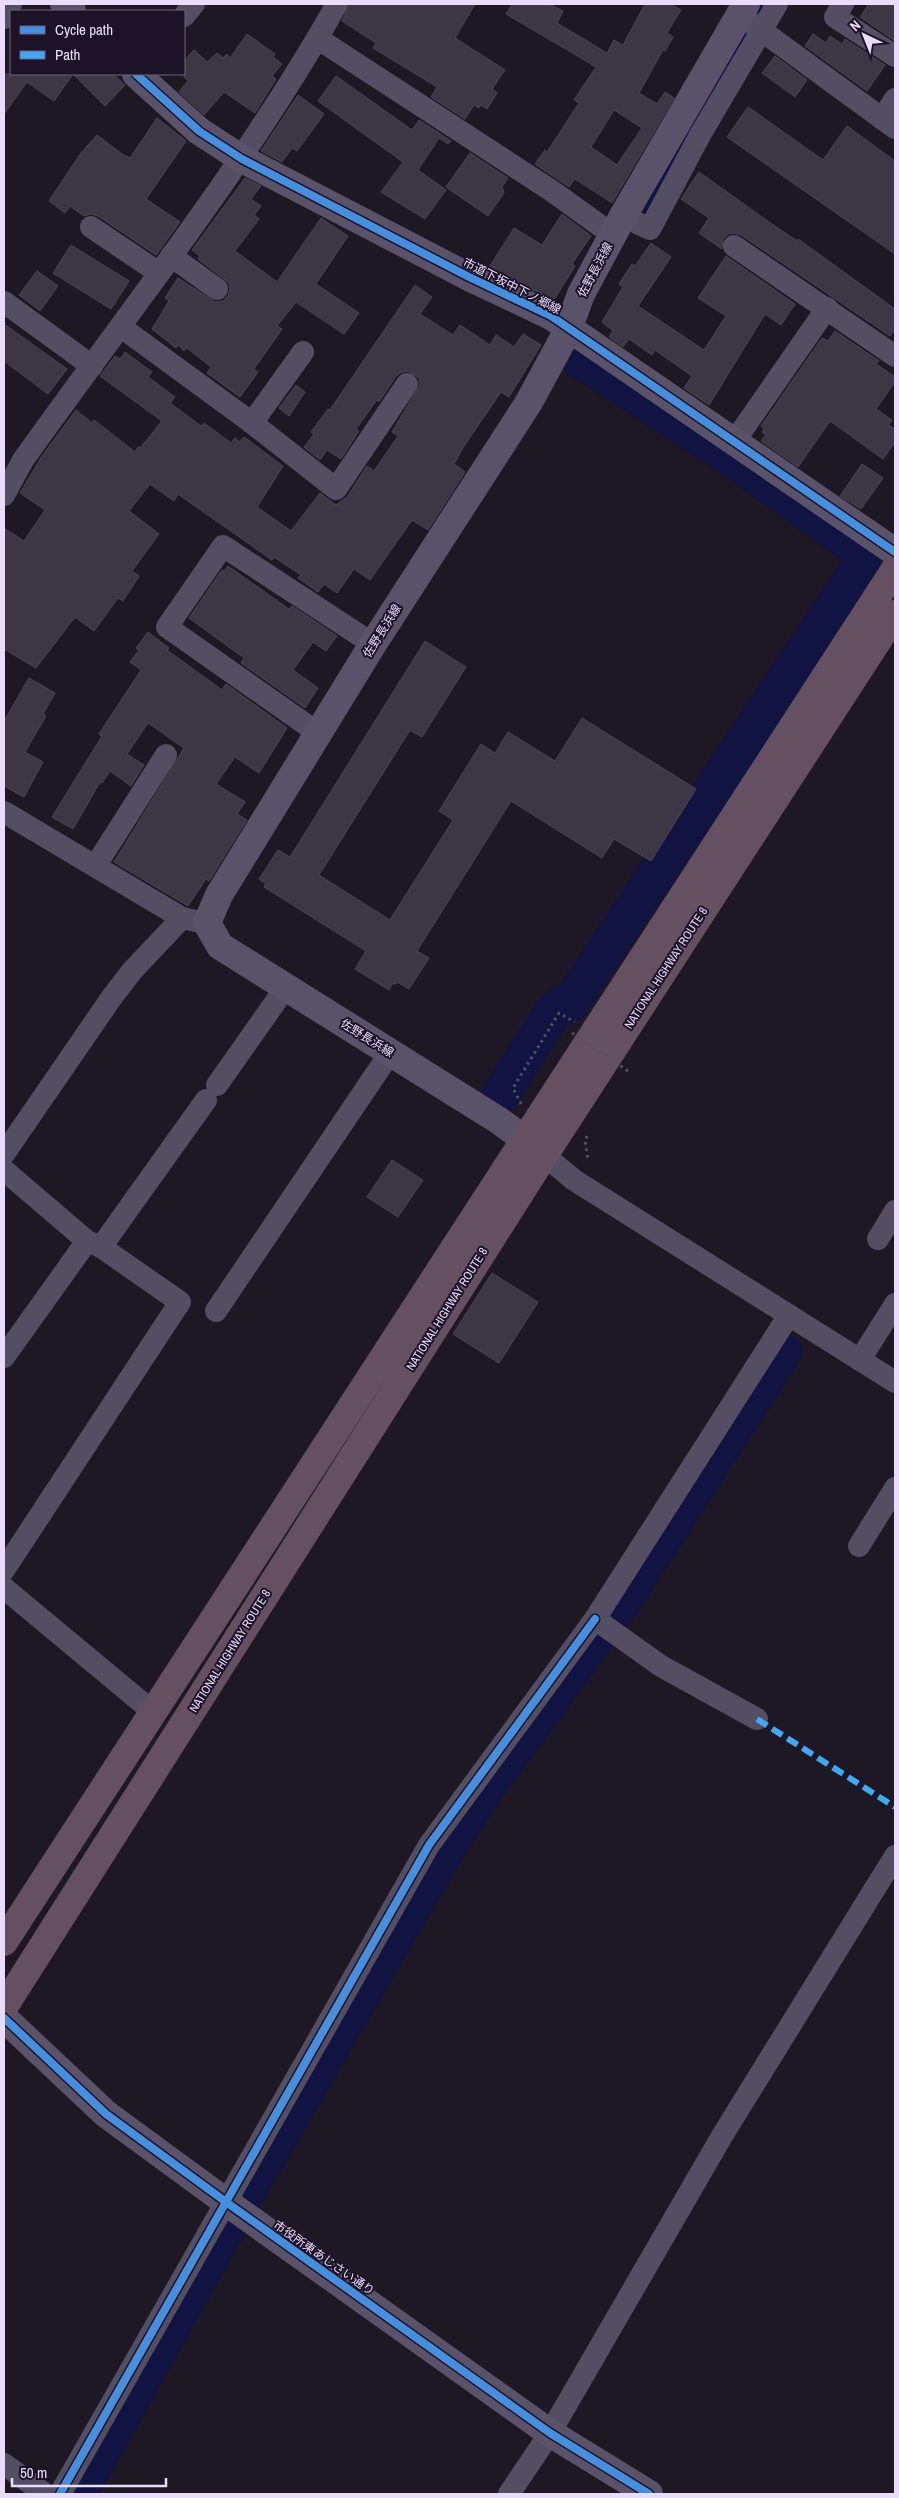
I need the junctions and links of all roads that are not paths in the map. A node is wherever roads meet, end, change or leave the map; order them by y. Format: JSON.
{"nodes":[{"id":1,"x":11,"y":4,"type":"edge"},
{"id":2,"x":194,"y":4,"type":"edge"},
{"id":3,"x":336,"y":4,"type":"edge"},
{"id":4,"x":777,"y":4,"type":"edge"},
{"id":5,"x":843,"y":4,"type":"edge"},
{"id":6,"x":185,"y":15,"type":"edge"},
{"id":7,"x":4,"y":18,"type":"edge"},
{"id":8,"x":750,"y":19,"type":"edge"},
{"id":9,"x":317,"y":38,"type":"junction"},
{"id":10,"x":895,"y":56,"type":"edge"},
{"id":11,"x":138,"y":75,"type":"edge"},
{"id":12,"x":895,"y":99,"type":"edge"},
{"id":13,"x":889,"y":124,"type":"edge"},
{"id":14,"x":242,"y":159,"type":"junction"},
{"id":15,"x":627,"y":224,"type":"junction"},
{"id":16,"x":91,"y":227,"type":"dead end"},
{"id":17,"x":734,"y":246,"type":"dead end"},
{"id":18,"x":165,"y":264,"type":"junction"},
{"id":19,"x":217,"y":289,"type":"dead end"},
{"id":20,"x":4,"y":302,"type":"edge"},
{"id":21,"x":827,"y":308,"type":"junction"},
{"id":22,"x":121,"y":327,"type":"junction"},
{"id":23,"x":568,"y":330,"type":"junction"},
{"id":24,"x":303,"y":352,"type":"dead end"},
{"id":25,"x":895,"y":356,"type":"edge"},
{"id":26,"x":92,"y":366,"type":"junction"},
{"id":27,"x":407,"y":384,"type":"dead end"},
{"id":28,"x":252,"y":423,"type":"junction"},
{"id":29,"x":734,"y":442,"type":"junction"},
{"id":30,"x":4,"y":495,"type":"edge"},
{"id":31,"x":895,"y":552,"type":"edge"},
{"id":32,"x":895,"y":569,"type":"edge"},
{"id":33,"x":895,"y":614,"type":"edge"},
{"id":34,"x":373,"y":644,"type":"junction"},
{"id":35,"x":318,"y":733,"type":"junction"},
{"id":36,"x":166,"y":755,"type":"dead end"},
{"id":37,"x":4,"y":812,"type":"edge"},
{"id":38,"x":96,"y":865,"type":"junction"},
{"id":39,"x":195,"y":920,"type":"junction"},
{"id":40,"x":286,"y":988,"type":"junction"},
{"id":41,"x":390,"y":1052,"type":"junction"},
{"id":42,"x":534,"y":1147,"type":"junction"},
{"id":43,"x":4,"y":1154,"type":"edge"},
{"id":44,"x":4,"y":1170,"type":"edge"},
{"id":45,"x":895,"y":1210,"type":"edge"},
{"id":46,"x":878,"y":1238,"type":"dead end"},
{"id":47,"x":94,"y":1244,"type":"junction"},
{"id":48,"x":895,"y":1304,"type":"edge"},
{"id":49,"x":216,"y":1311,"type":"dead end"},
{"id":50,"x":789,"y":1315,"type":"junction"},
{"id":51,"x":4,"y":1358,"type":"edge"},
{"id":52,"x":860,"y":1360,"type":"junction"},
{"id":53,"x":895,"y":1382,"type":"edge"},
{"id":54,"x":895,"y":1488,"type":"edge"},
{"id":55,"x":859,"y":1546,"type":"dead end"},
{"id":56,"x":4,"y":1570,"type":"edge"},
{"id":57,"x":4,"y":1588,"type":"edge"},
{"id":58,"x":595,"y":1619,"type":"junction"},
{"id":59,"x":152,"y":1711,"type":"junction"},
{"id":60,"x":757,"y":1718,"type":"dead end"},
{"id":61,"x":895,"y":1856,"type":"edge"},
{"id":62,"x":4,"y":1942,"type":"edge"},
{"id":63,"x":4,"y":2007,"type":"edge"},
{"id":64,"x":4,"y":2018,"type":"edge"},
{"id":65,"x":233,"y":2207,"type":"junction"},
{"id":66,"x":550,"y":2432,"type":"junction"},
{"id":67,"x":4,"y":2464,"type":"edge"},
{"id":68,"x":45,"y":2494,"type":"edge"},
{"id":69,"x":60,"y":2494,"type":"edge"},
{"id":70,"x":509,"y":2494,"type":"edge"},
{"id":71,"x":649,"y":2494,"type":"edge"}],
"edges":[{"from":1,"to":7,"type":"street"},
{"from":2,"to":6,"type":"street"},
{"from":3,"to":9,"type":"street"},
{"from":4,"to":8,"type":"street"},
{"from":5,"to":10,"type":"street"},
{"from":8,"to":13,"type":"street"},
{"from":8,"to":15,"type":"street","name":"佐野長浜線"},
{"from":9,"to":14,"type":"street"},
{"from":9,"to":15,"type":"street"},
{"from":11,"to":14,"type":"street","name":"市道下坂中下ノ郷線"},
{"from":12,"to":13,"type":"street"},
{"from":14,"to":18,"type":"street"},
{"from":14,"to":23,"type":"street","name":"市道下坂中下ノ郷線"},
{"from":15,"to":23,"type":"street","name":"佐野長浜線"},
{"from":16,"to":18,"type":"street"},
{"from":17,"to":21,"type":"street"},
{"from":18,"to":19,"type":"street"},
{"from":18,"to":22,"type":"street"},
{"from":20,"to":26,"type":"street"},
{"from":21,"to":25,"type":"street"},
{"from":21,"to":29,"type":"street"},
{"from":22,"to":26,"type":"street"},
{"from":22,"to":28,"type":"street"},
{"from":23,"to":29,"type":"street","name":"市道下坂中下ノ郷線"},
{"from":23,"to":34,"type":"street","name":"佐野長浜線"},
{"from":24,"to":28,"type":"street"},
{"from":26,"to":30,"type":"street"},
{"from":27,"to":28,"type":"street"},
{"from":29,"to":31,"type":"street","name":"市道下坂中下ノ郷線"},
{"from":32,"to":42,"type":"highway","name":"NATIONAL HIGHWAY ROUTE 8"},
{"from":33,"to":42,"type":"highway","name":"NATIONAL HIGHWAY ROUTE 8"},
{"from":34,"to":35,"type":"street","name":"佐野長浜線"},
{"from":34,"to":35,"type":"street"},
{"from":35,"to":39,"type":"street","name":"佐野長浜線"},
{"from":36,"to":38,"type":"street"},
{"from":37,"to":38,"type":"street"},
{"from":38,"to":39,"type":"street"},
{"from":39,"to":40,"type":"street","name":"佐野長浜線"},
{"from":39,"to":43,"type":"street"},
{"from":40,"to":41,"type":"street","name":"佐野長浜線"},
{"from":40,"to":47,"type":"street"},
{"from":41,"to":42,"type":"street","name":"佐野長浜線"},
{"from":41,"to":49,"type":"street"},
{"from":42,"to":50,"type":"street"},
{"from":42,"to":59,"type":"highway","name":"NATIONAL HIGHWAY ROUTE 8"},
{"from":42,"to":63,"type":"highway","name":"NATIONAL HIGHWAY ROUTE 8"},
{"from":44,"to":47,"type":"street"},
{"from":45,"to":46,"type":"street"},
{"from":47,"to":51,"type":"street"},
{"from":47,"to":56,"type":"street"},
{"from":48,"to":52,"type":"street"},
{"from":50,"to":52,"type":"street"},
{"from":50,"to":58,"type":"street"},
{"from":52,"to":53,"type":"street"},
{"from":54,"to":55,"type":"street"},
{"from":57,"to":59,"type":"street"},
{"from":58,"to":60,"type":"street"},
{"from":58,"to":65,"type":"street"},
{"from":59,"to":62,"type":"highway","name":"NATIONAL HIGHWAY ROUTE 8"},
{"from":61,"to":66,"type":"street"},
{"from":64,"to":65,"type":"street","name":"市役所東あじさい通り"},
{"from":65,"to":66,"type":"street","name":"市役所東あじさい通り"},
{"from":65,"to":69,"type":"street"},
{"from":66,"to":70,"type":"street"},
{"from":66,"to":71,"type":"street","name":"市役所東あじさい通り"},
{"from":67,"to":68,"type":"street"}]}
